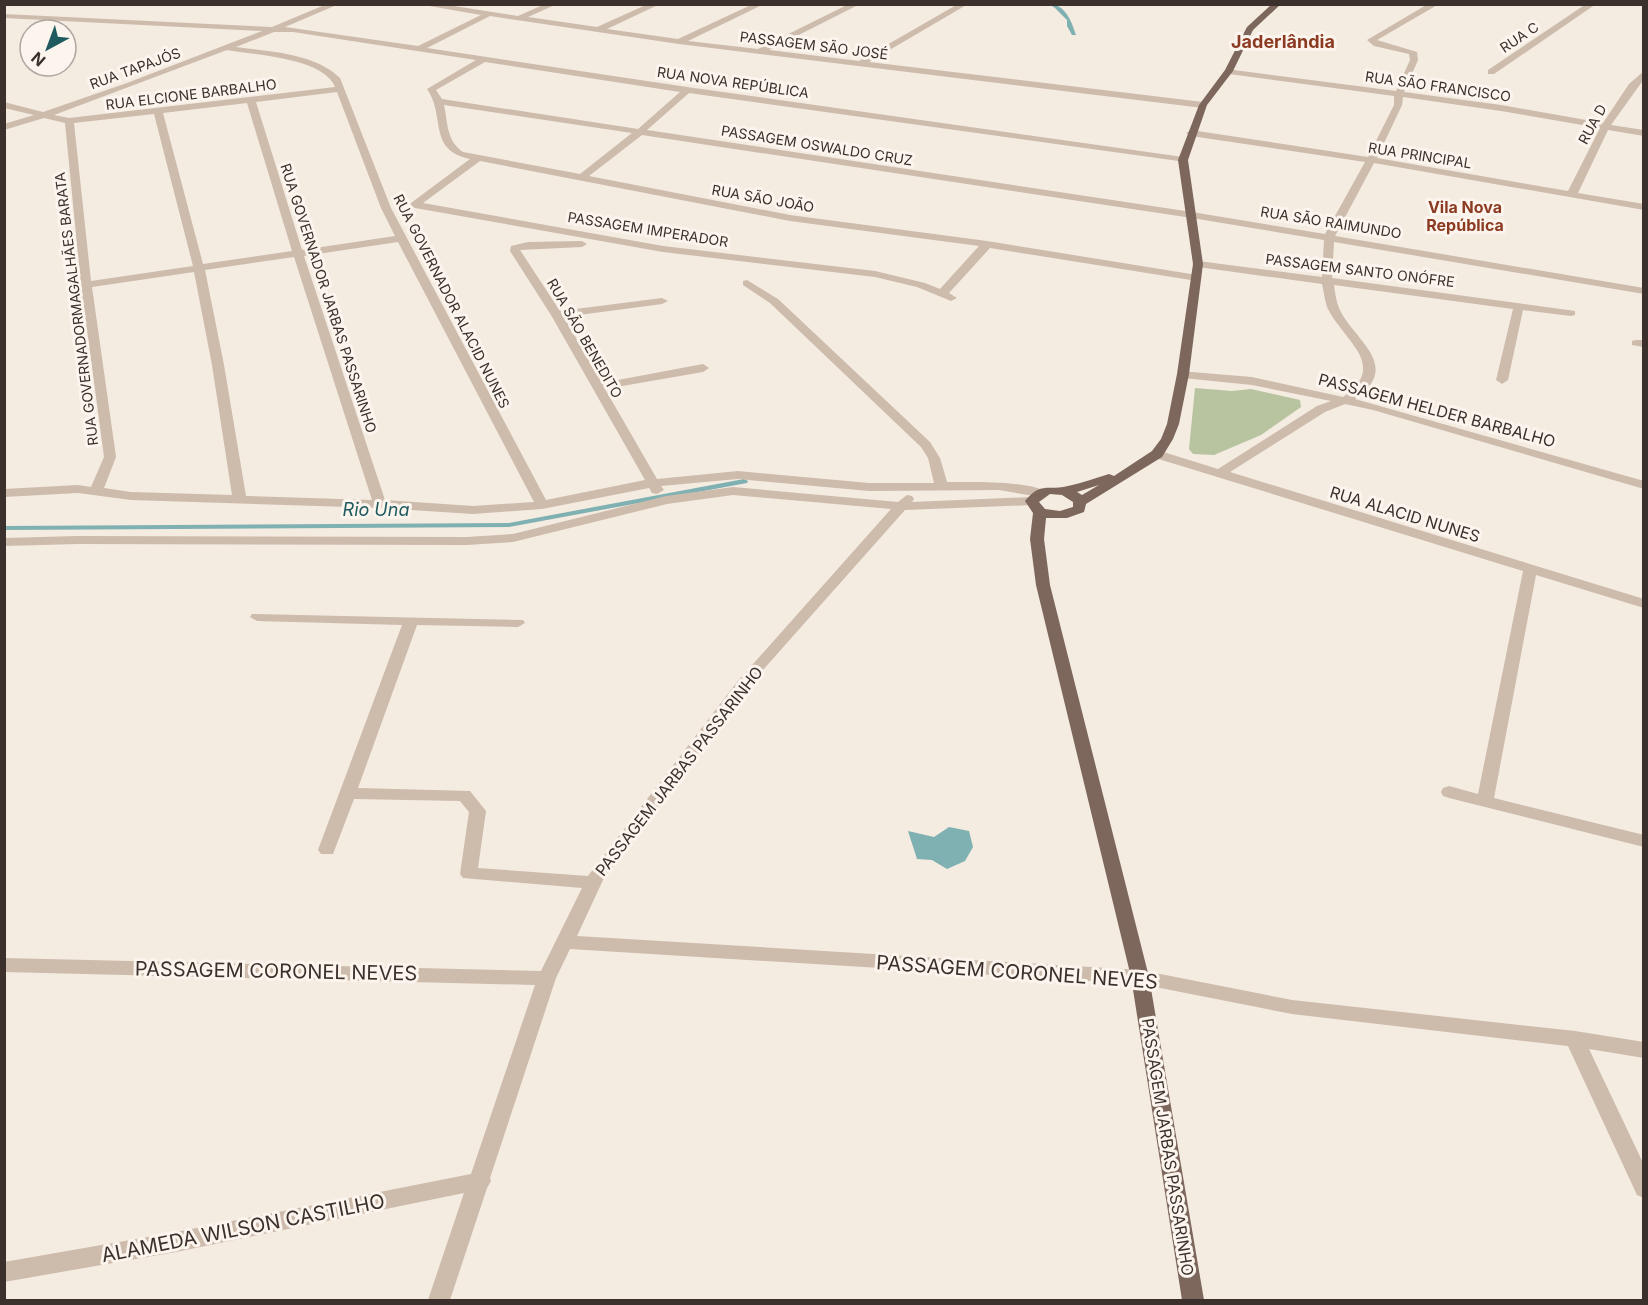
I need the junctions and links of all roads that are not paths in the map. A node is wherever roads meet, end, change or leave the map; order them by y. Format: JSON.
{"nodes":[{"id":1,"x":335,"y":4,"type":"edge"},
{"id":2,"x":422,"y":4,"type":"edge"},
{"id":3,"x":553,"y":4,"type":"edge"},
{"id":4,"x":656,"y":4,"type":"edge"},
{"id":5,"x":760,"y":4,"type":"edge"},
{"id":6,"x":856,"y":4,"type":"edge"},
{"id":7,"x":964,"y":4,"type":"edge"},
{"id":8,"x":1277,"y":4,"type":"edge"},
{"id":9,"x":1435,"y":4,"type":"edge"},
{"id":10,"x":1592,"y":4,"type":"edge"},
{"id":11,"x":487,"y":15,"type":"junction"},
{"id":12,"x":4,"y":16,"type":"edge"},
{"id":13,"x":517,"y":19,"type":"junction"},
{"id":14,"x":276,"y":30,"type":"junction"},
{"id":15,"x":598,"y":30,"type":"junction"},
{"id":16,"x":679,"y":42,"type":"junction"},
{"id":17,"x":227,"y":48,"type":"junction"},
{"id":18,"x":419,"y":49,"type":"junction"},
{"id":19,"x":761,"y":51,"type":"junction"},
{"id":20,"x":484,"y":59,"type":"junction"},
{"id":21,"x":860,"y":64,"type":"junction"},
{"id":22,"x":1229,"y":71,"type":"junction"},
{"id":23,"x":1491,"y":72,"type":"dead end"},
{"id":24,"x":1644,"y":73,"type":"edge"},
{"id":25,"x":341,"y":89,"type":"junction"},
{"id":26,"x":687,"y":90,"type":"junction"},
{"id":27,"x":1399,"y":94,"type":"junction"},
{"id":28,"x":251,"y":100,"type":"junction"},
{"id":29,"x":438,"y":101,"type":"junction"},
{"id":30,"x":4,"y":105,"type":"edge"},
{"id":31,"x":1203,"y":105,"type":"junction"},
{"id":32,"x":158,"y":112,"type":"junction"},
{"id":33,"x":45,"y":116,"type":"junction"},
{"id":34,"x":69,"y":121,"type":"junction"},
{"id":35,"x":1605,"y":126,"type":"junction"},
{"id":36,"x":4,"y":128,"type":"edge"},
{"id":37,"x":641,"y":131,"type":"junction"},
{"id":38,"x":1191,"y":133,"type":"junction"},
{"id":39,"x":1644,"y":133,"type":"edge"},
{"id":40,"x":477,"y":158,"type":"junction"},
{"id":41,"x":1183,"y":160,"type":"junction"},
{"id":42,"x":1371,"y":160,"type":"junction"},
{"id":43,"x":581,"y":178,"type":"junction"},
{"id":44,"x":1572,"y":194,"type":"junction"},
{"id":45,"x":1644,"y":207,"type":"edge"},
{"id":46,"x":1192,"y":215,"type":"junction"},
{"id":47,"x":1329,"y":237,"type":"junction"},
{"id":48,"x":401,"y":238,"type":"junction"},
{"id":49,"x":582,"y":244,"type":"dead end"},
{"id":50,"x":987,"y":244,"type":"junction"},
{"id":51,"x":298,"y":254,"type":"junction"},
{"id":52,"x":1198,"y":264,"type":"junction"},
{"id":53,"x":199,"y":268,"type":"junction"},
{"id":54,"x":1197,"y":278,"type":"junction"},
{"id":55,"x":1327,"y":280,"type":"junction"},
{"id":56,"x":747,"y":284,"type":"dead end"},
{"id":57,"x":86,"y":285,"type":"junction"},
{"id":58,"x":1644,"y":291,"type":"edge"},
{"id":59,"x":662,"y":301,"type":"dead end"},
{"id":60,"x":1519,"y":305,"type":"junction"},
{"id":61,"x":1572,"y":313,"type":"dead end"},
{"id":62,"x":557,"y":315,"type":"junction"},
{"id":63,"x":703,"y":368,"type":"dead end"},
{"id":64,"x":1183,"y":374,"type":"junction"},
{"id":65,"x":1502,"y":380,"type":"dead end"},
{"id":66,"x":597,"y":387,"type":"junction"},
{"id":67,"x":1346,"y":400,"type":"junction"},
{"id":68,"x":1157,"y":454,"type":"junction"},
{"id":69,"x":1127,"y":472,"type":"junction"},
{"id":70,"x":1220,"y":473,"type":"junction"},
{"id":71,"x":652,"y":483,"type":"junction"},
{"id":72,"x":1644,"y":486,"type":"edge"},
{"id":73,"x":917,"y":487,"type":"junction"},
{"id":74,"x":942,"y":487,"type":"junction"},
{"id":75,"x":96,"y":491,"type":"junction"},
{"id":76,"x":1066,"y":491,"type":"junction"},
{"id":77,"x":4,"y":493,"type":"edge"},
{"id":78,"x":664,"y":499,"type":"junction"},
{"id":79,"x":240,"y":501,"type":"junction"},
{"id":80,"x":1037,"y":501,"type":"junction"},
{"id":81,"x":1080,"y":502,"type":"junction"},
{"id":82,"x":380,"y":504,"type":"junction"},
{"id":83,"x":542,"y":505,"type":"junction"},
{"id":84,"x":903,"y":506,"type":"junction"},
{"id":85,"x":1059,"y":516,"type":"junction"},
{"id":86,"x":1037,"y":539,"type":"junction"},
{"id":87,"x":4,"y":542,"type":"edge"},
{"id":88,"x":1530,"y":570,"type":"junction"},
{"id":89,"x":1644,"y":604,"type":"edge"},
{"id":90,"x":256,"y":617,"type":"dead end"},
{"id":91,"x":411,"y":621,"type":"junction"},
{"id":92,"x":518,"y":623,"type":"dead end"},
{"id":93,"x":349,"y":792,"type":"junction"},
{"id":94,"x":1449,"y":792,"type":"dead end"},
{"id":95,"x":1485,"y":801,"type":"junction"},
{"id":96,"x":1644,"y":841,"type":"edge"},
{"id":97,"x":327,"y":850,"type":"dead end"},
{"id":98,"x":593,"y":883,"type":"junction"},
{"id":99,"x":566,"y":942,"type":"junction"},
{"id":100,"x":4,"y":965,"type":"edge"},
{"id":101,"x":1140,"y":977,"type":"junction"},
{"id":102,"x":548,"y":978,"type":"junction"},
{"id":103,"x":1575,"y":1039,"type":"junction"},
{"id":104,"x":1644,"y":1050,"type":"edge"},
{"id":105,"x":481,"y":1181,"type":"junction"},
{"id":106,"x":1644,"y":1189,"type":"edge"},
{"id":107,"x":4,"y":1272,"type":"edge"},
{"id":108,"x":439,"y":1300,"type":"edge"},
{"id":109,"x":1193,"y":1300,"type":"edge"}],
"edges":[{"from":1,"to":14,"type":"street","name":"RUA TAPAJÓS"},
{"from":2,"to":11,"type":"street","name":"PASSAGEM SÃO JOSÉ"},
{"from":3,"to":13,"type":"street"},
{"from":4,"to":15,"type":"street"},
{"from":5,"to":16,"type":"street"},
{"from":6,"to":19,"type":"street"},
{"from":7,"to":21,"type":"street"},
{"from":8,"to":22,"type":"main road"},
{"from":9,"to":27,"type":"street"},
{"from":10,"to":23,"type":"street","name":"RUA C"},
{"from":11,"to":13,"type":"street","name":"PASSAGEM SÃO JOSÉ"},
{"from":11,"to":18,"type":"street"},
{"from":12,"to":14,"type":"street","name":"RUA NOVA REPÚBLICA"},
{"from":13,"to":15,"type":"street","name":"PASSAGEM SÃO JOSÉ"},
{"from":14,"to":17,"type":"street","name":"RUA TAPAJÓS"},
{"from":14,"to":18,"type":"street","name":"RUA NOVA REPÚBLICA"},
{"from":15,"to":16,"type":"street","name":"PASSAGEM SÃO JOSÉ"},
{"from":16,"to":19,"type":"street","name":"PASSAGEM SÃO JOSÉ"},
{"from":17,"to":25,"type":"street","name":"RUA GOVERNADOR ALACID NUNES"},
{"from":17,"to":33,"type":"street","name":"RUA TAPAJÓS"},
{"from":18,"to":20,"type":"street","name":"RUA NOVA REPÚBLICA"},
{"from":19,"to":21,"type":"street","name":"PASSAGEM SÃO JOSÉ"},
{"from":20,"to":26,"type":"street","name":"RUA NOVA REPÚBLICA"},
{"from":20,"to":29,"type":"street","name":"RUA SÃO JOÃO"},
{"from":21,"to":31,"type":"street","name":"PASSAGEM SÃO JOSÉ"},
{"from":22,"to":27,"type":"street","name":"RUA SÃO FRANCISCO"},
{"from":22,"to":31,"type":"main road"},
{"from":24,"to":35,"type":"street","name":"RUA D"},
{"from":25,"to":28,"type":"street","name":"RUA ELCIONE BARBALHO"},
{"from":25,"to":48,"type":"street","name":"RUA GOVERNADOR ALACID NUNES"},
{"from":26,"to":37,"type":"street"},
{"from":26,"to":41,"type":"street","name":"RUA NOVA REPÚBLICA"},
{"from":27,"to":35,"type":"street","name":"RUA SÃO FRANCISCO"},
{"from":27,"to":42,"type":"street"},
{"from":28,"to":32,"type":"street","name":"RUA ELCIONE BARBALHO"},
{"from":28,"to":51,"type":"street","name":"RUA GOVERNADOR JARBAS PASSARINHO"},
{"from":29,"to":37,"type":"street","name":"PASSAGEM OSWALDO CRUZ"},
{"from":29,"to":40,"type":"street","name":"RUA SÃO JOÃO"},
{"from":30,"to":33,"type":"street"},
{"from":31,"to":38,"type":"main road"},
{"from":32,"to":34,"type":"street","name":"RUA ELCIONE BARBALHO"},
{"from":32,"to":53,"type":"street"},
{"from":33,"to":34,"type":"street","name":"RUA ELCIONE BARBALHO"},
{"from":33,"to":36,"type":"street","name":"RUA TAPAJÓS"},
{"from":34,"to":57,"type":"street","name":"RUA GOVERNADORMAGALHÃES BARATA"},
{"from":35,"to":39,"type":"street","name":"RUA SÃO FRANCISCO"},
{"from":35,"to":44,"type":"street","name":"RUA D"},
{"from":37,"to":43,"type":"street"},
{"from":37,"to":46,"type":"street","name":"PASSAGEM OSWALDO CRUZ"},
{"from":38,"to":41,"type":"main road"},
{"from":38,"to":42,"type":"street","name":"RUA PRINCIPAL"},
{"from":40,"to":43,"type":"street","name":"RUA SÃO JOÃO"},
{"from":40,"to":50,"type":"street","name":"PASSAGEM IMPERADOR"},
{"from":41,"to":46,"type":"main road"},
{"from":42,"to":44,"type":"street","name":"RUA PRINCIPAL"},
{"from":42,"to":47,"type":"street"},
{"from":43,"to":50,"type":"street","name":"RUA SÃO JOÃO"},
{"from":44,"to":45,"type":"street","name":"RUA PRINCIPAL"},
{"from":46,"to":47,"type":"street","name":"RUA SÃO RAIMUNDO"},
{"from":46,"to":52,"type":"main road"},
{"from":47,"to":55,"type":"street"},
{"from":47,"to":58,"type":"street","name":"RUA SÃO RAIMUNDO"},
{"from":48,"to":51,"type":"street"},
{"from":48,"to":83,"type":"street","name":"RUA GOVERNADOR ALACID NUNES"},
{"from":49,"to":62,"type":"street","name":"RUA SÃO BENEDITO"},
{"from":50,"to":54,"type":"street","name":"RUA SÃO JOÃO"},
{"from":51,"to":53,"type":"street"},
{"from":51,"to":82,"type":"street","name":"RUA GOVERNADOR JARBAS PASSARINHO"},
{"from":52,"to":54,"type":"main road"},
{"from":52,"to":55,"type":"street","name":"PASSAGEM SANTO ONÓFRE"},
{"from":53,"to":57,"type":"street"},
{"from":53,"to":79,"type":"street"},
{"from":54,"to":64,"type":"main road"},
{"from":55,"to":60,"type":"street","name":"PASSAGEM SANTO ONÓFRE"},
{"from":55,"to":67,"type":"street"},
{"from":56,"to":74,"type":"street"},
{"from":57,"to":75,"type":"street","name":"RUA GOVERNADORMAGALHÃES BARATA"},
{"from":59,"to":62,"type":"street"},
{"from":60,"to":61,"type":"street","name":"PASSAGEM SANTO ONÓFRE"},
{"from":60,"to":65,"type":"street"},
{"from":62,"to":66,"type":"street","name":"RUA SÃO BENEDITO"},
{"from":63,"to":66,"type":"street"},
{"from":64,"to":67,"type":"street","name":"PASSAGEM HELDER BARBALHO"},
{"from":64,"to":68,"type":"main road"},
{"from":66,"to":71,"type":"street","name":"RUA SÃO BENEDITO"},
{"from":67,"to":70,"type":"street"},
{"from":67,"to":72,"type":"street","name":"PASSAGEM HELDER BARBALHO"},
{"from":68,"to":69,"type":"main road"},
{"from":68,"to":70,"type":"street","name":"RUA ALACID NUNES"},
{"from":69,"to":76,"type":"main road"},
{"from":69,"to":81,"type":"main road"},
{"from":70,"to":88,"type":"street","name":"RUA ALACID NUNES"},
{"from":71,"to":73,"type":"street"},
{"from":71,"to":78,"type":"street","name":"RUA SÃO BENEDITO"},
{"from":71,"to":83,"type":"street"},
{"from":73,"to":74,"type":"street"},
{"from":73,"to":84,"type":"street","name":"PASSAGEM JARBAS PASSARINHO"},
{"from":74,"to":80,"type":"street"},
{"from":75,"to":77,"type":"street"},
{"from":75,"to":79,"type":"street"},
{"from":76,"to":80,"type":"main road"},
{"from":76,"to":81,"type":"main road"},
{"from":78,"to":84,"type":"street"},
{"from":78,"to":87,"type":"street"},
{"from":79,"to":82,"type":"street"},
{"from":80,"to":84,"type":"street"},
{"from":80,"to":85,"type":"main road"},
{"from":80,"to":86,"type":"main road","name":"PASSAGEM JARBAS PASSARINHO"},
{"from":81,"to":85,"type":"main road"},
{"from":82,"to":83,"type":"street"},
{"from":84,"to":98,"type":"street","name":"PASSAGEM JARBAS PASSARINHO"},
{"from":85,"to":86,"type":"main road"},
{"from":86,"to":101,"type":"main road","name":"PASSAGEM JARBAS PASSARINHO"},
{"from":88,"to":89,"type":"street","name":"RUA ALACID NUNES"},
{"from":88,"to":95,"type":"street"},
{"from":90,"to":91,"type":"street"},
{"from":91,"to":92,"type":"street"},
{"from":91,"to":93,"type":"street"},
{"from":93,"to":97,"type":"street"},
{"from":93,"to":98,"type":"street"},
{"from":94,"to":95,"type":"street"},
{"from":95,"to":96,"type":"street"},
{"from":98,"to":99,"type":"street","name":"PASSAGEM JARBAS PASSARINHO"},
{"from":99,"to":101,"type":"street","name":"PASSAGEM CORONEL NEVES"},
{"from":99,"to":102,"type":"street","name":"PASSAGEM JARBAS PASSARINHO"},
{"from":100,"to":102,"type":"street","name":"PASSAGEM CORONEL NEVES"},
{"from":101,"to":103,"type":"street","name":"PASSAGEM CORONEL NEVES"},
{"from":101,"to":109,"type":"main road","name":"PASSAGEM JARBAS PASSARINHO"},
{"from":102,"to":105,"type":"street","name":"PASSAGEM JARBAS PASSARINHO"},
{"from":103,"to":104,"type":"street","name":"PASSAGEM CORONEL NEVES"},
{"from":103,"to":106,"type":"street"},
{"from":105,"to":107,"type":"street","name":"ALAMEDA WILSON CASTILHO"},
{"from":105,"to":108,"type":"street","name":"PASSAGEM JARBAS PASSARINHO"}]}
